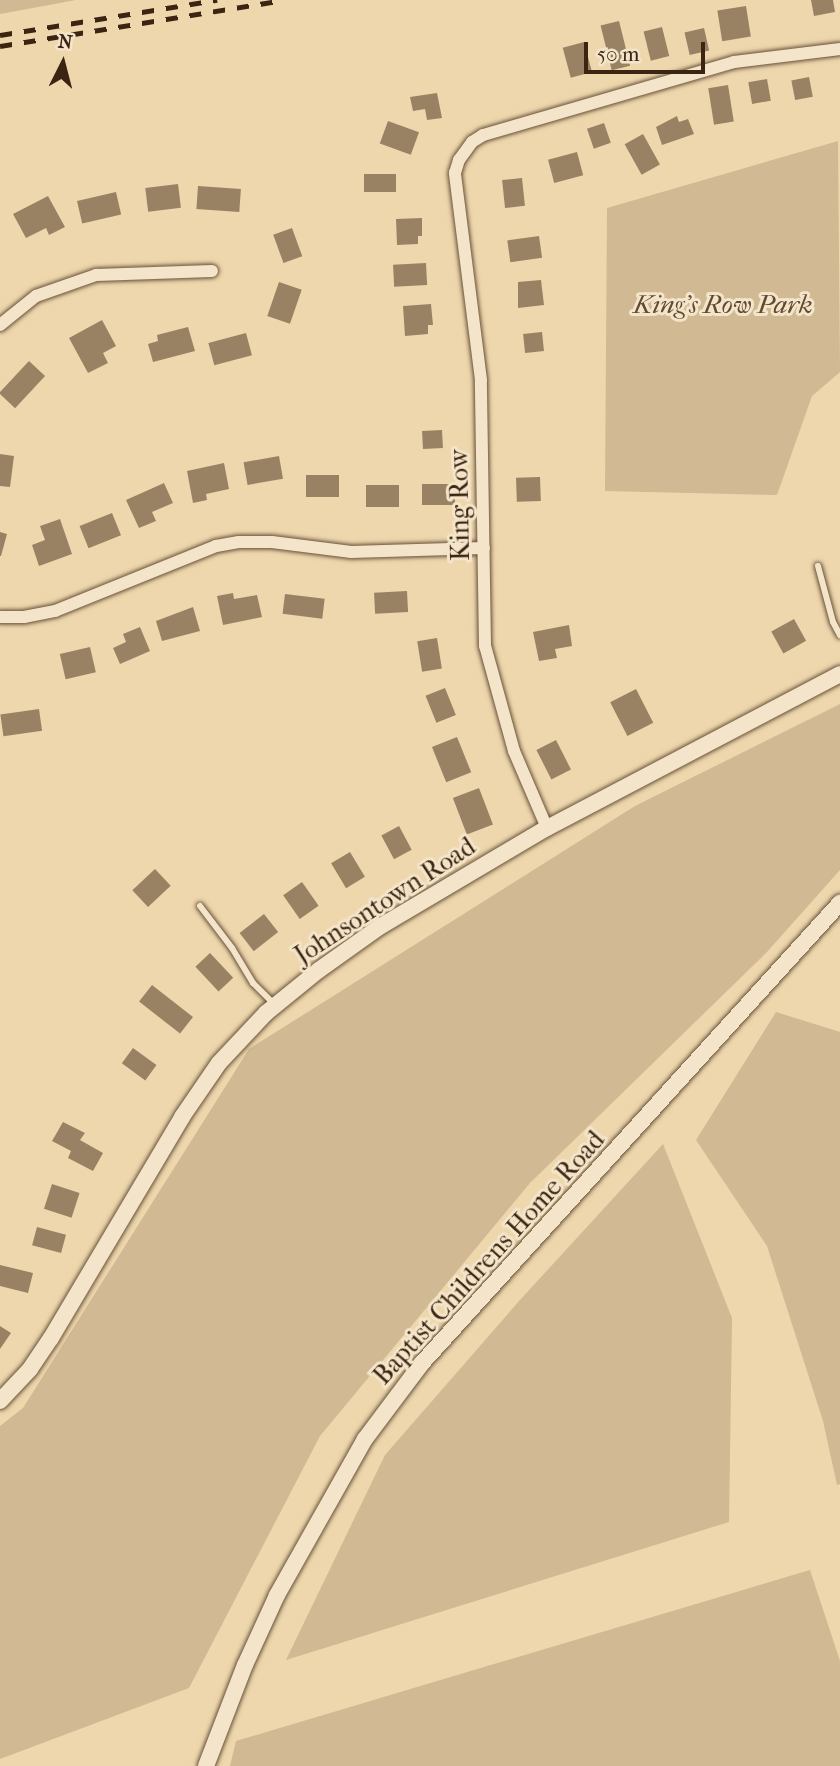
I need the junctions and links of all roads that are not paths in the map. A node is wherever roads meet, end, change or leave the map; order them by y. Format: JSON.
{"nodes":[{"id":1,"x":840,"y":49,"type":"edge"},
{"id":2,"x":212,"y":271,"type":"dead end"},
{"id":3,"x":0,"y":325,"type":"edge"},
{"id":4,"x":484,"y":548,"type":"junction"},
{"id":5,"x":818,"y":566,"type":"dead end"},
{"id":6,"x":0,"y":617,"type":"edge"},
{"id":7,"x":840,"y":635,"type":"edge"},
{"id":8,"x":840,"y":674,"type":"edge"},
{"id":9,"x":547,"y":828,"type":"junction"},
{"id":10,"x":840,"y":903,"type":"edge"},
{"id":11,"x":200,"y":906,"type":"dead end"},
{"id":12,"x":275,"y":1006,"type":"junction"},
{"id":13,"x":0,"y":1401,"type":"edge"},
{"id":14,"x":206,"y":1766,"type":"edge"}],
"edges":[{"from":1,"to":4,"type":"street","name":"King Row"},
{"from":2,"to":3,"type":"street"},
{"from":4,"to":6,"type":"street"},
{"from":4,"to":9,"type":"street","name":"King Row"},
{"from":5,"to":7,"type":"lane"},
{"from":8,"to":9,"type":"street","name":"Johnsontown Road"},
{"from":9,"to":12,"type":"street","name":"Johnsontown Road"},
{"from":10,"to":14,"type":"street","name":"Baptist Childrens Home Road"},
{"from":11,"to":12,"type":"lane"},
{"from":12,"to":13,"type":"street","name":"Johnsontown Road"}]}
